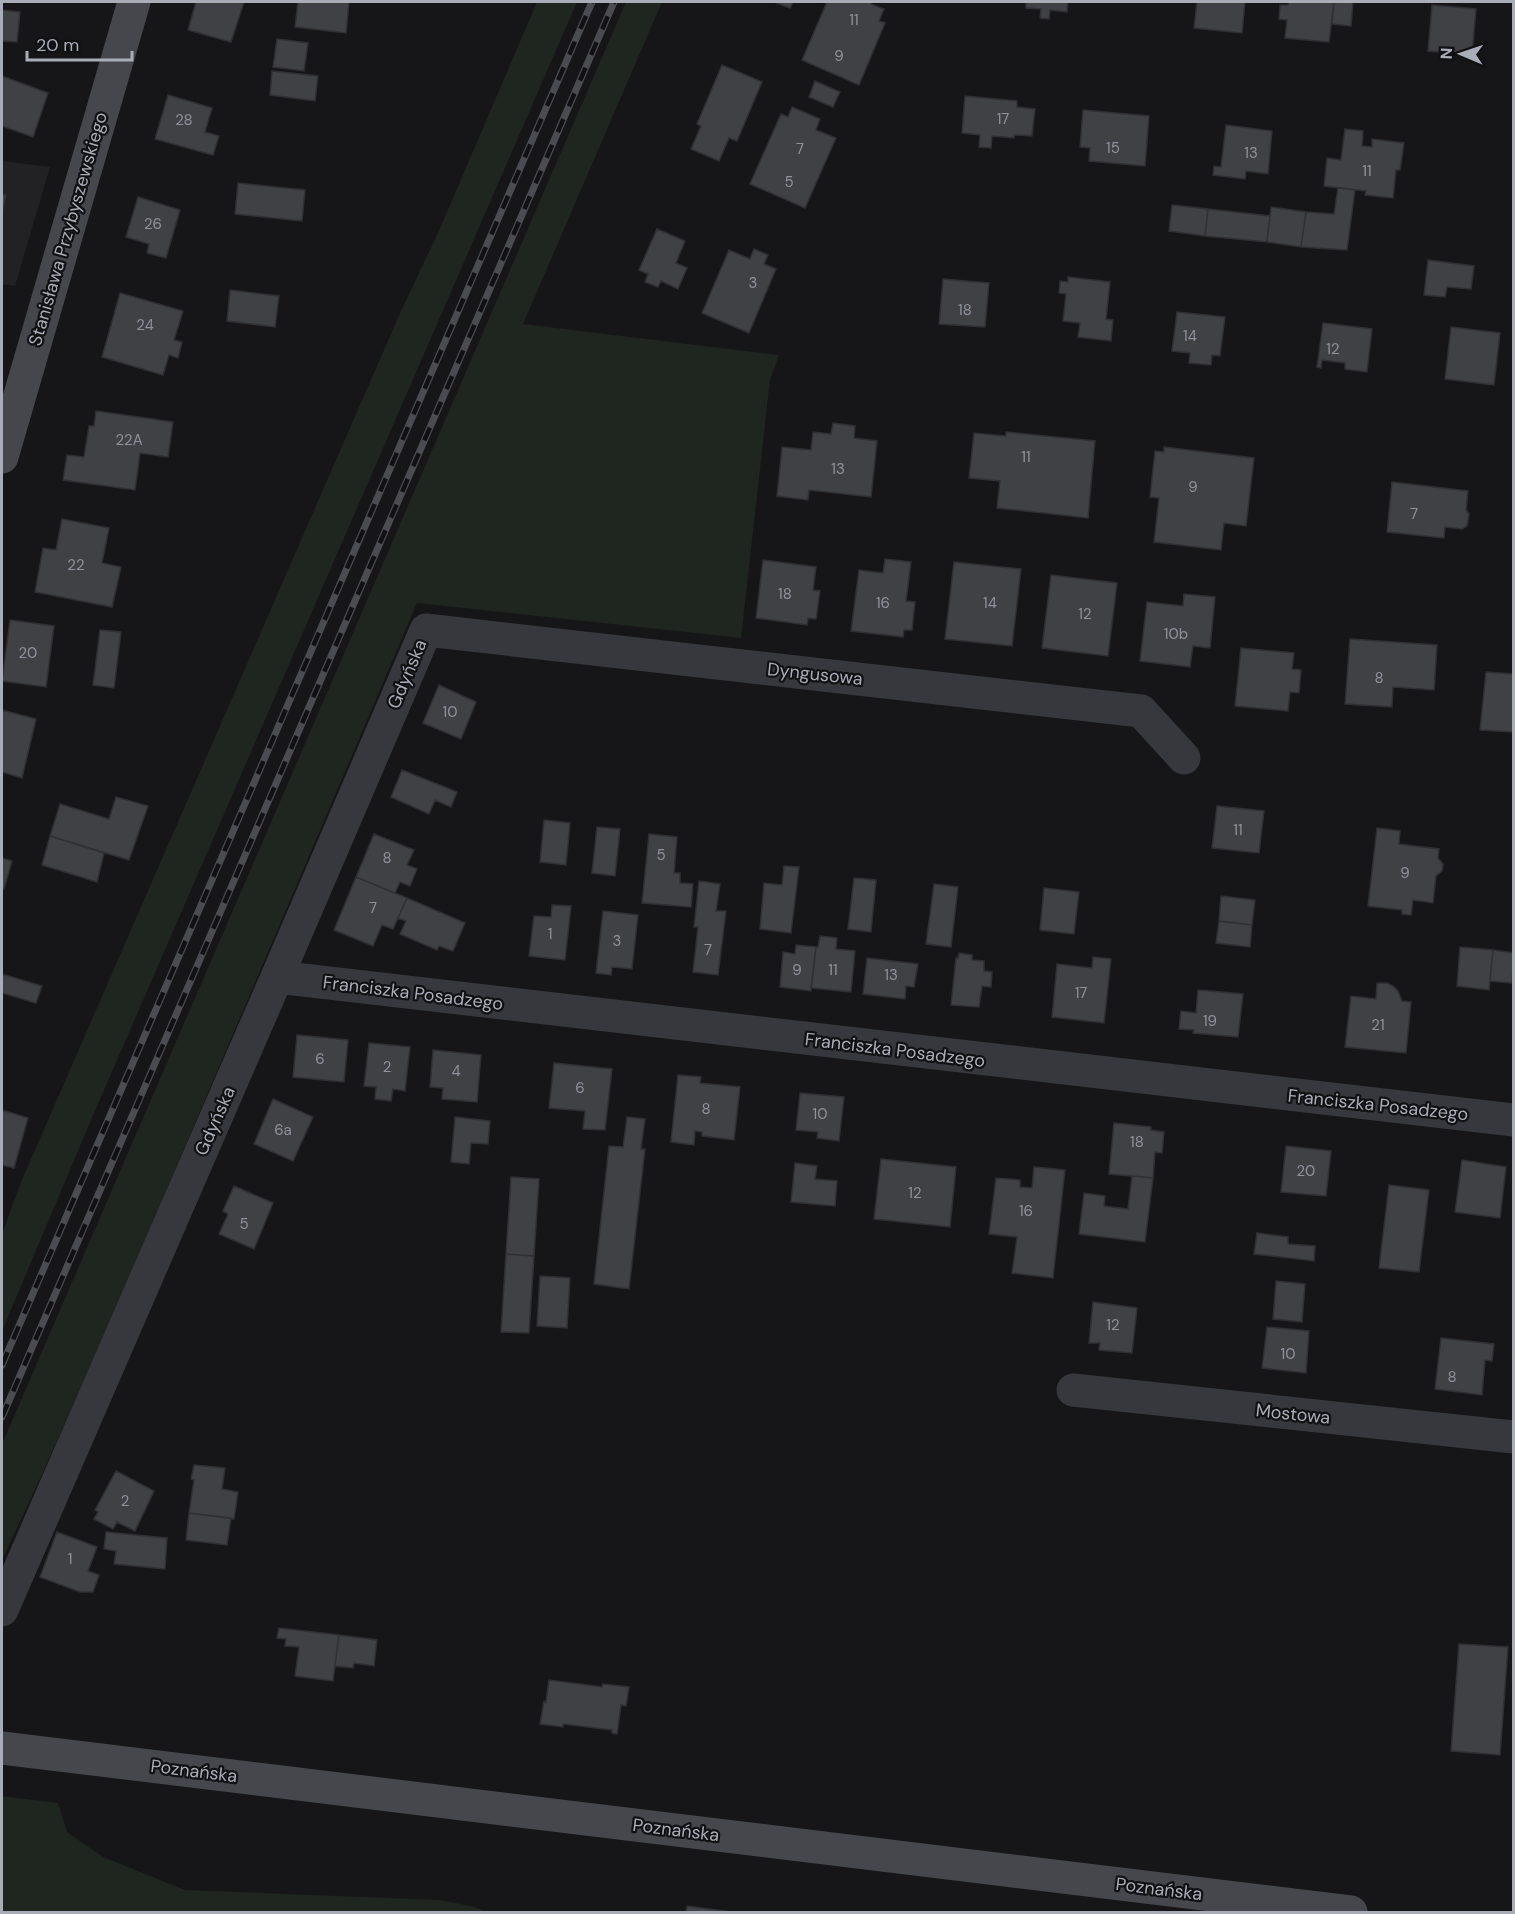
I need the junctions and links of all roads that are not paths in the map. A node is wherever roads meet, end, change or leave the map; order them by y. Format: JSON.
{"nodes":[{"id":1,"x":135,"y":2,"type":"edge"},
{"id":2,"x":2,"y":457,"type":"edge"},
{"id":3,"x":426,"y":630,"type":"joint"},
{"id":4,"x":1184,"y":758,"type":"dead end"},
{"id":5,"x":278,"y":977,"type":"junction"},
{"id":6,"x":1514,"y":1120,"type":"edge"},
{"id":7,"x":1073,"y":1390,"type":"dead end"},
{"id":8,"x":1514,"y":1437,"type":"edge"},
{"id":9,"x":2,"y":1610,"type":"edge"},
{"id":10,"x":2,"y":1748,"type":"edge"},
{"id":11,"x":1351,"y":1912,"type":"edge"}],
"edges":[{"from":1,"to":2,"type":"main road","name":"Stanisława Przybyszewskiego"},
{"from":3,"to":4,"type":"street","name":"Dyngusowa"},
{"from":3,"to":5,"type":"street","name":"Gdyńska"},
{"from":5,"to":6,"type":"street","name":"Franciszka Posadzego"},
{"from":5,"to":9,"type":"street","name":"Gdyńska"},
{"from":7,"to":8,"type":"street","name":"Mostowa"},
{"from":10,"to":11,"type":"main road","name":"Poznańska"}]}
